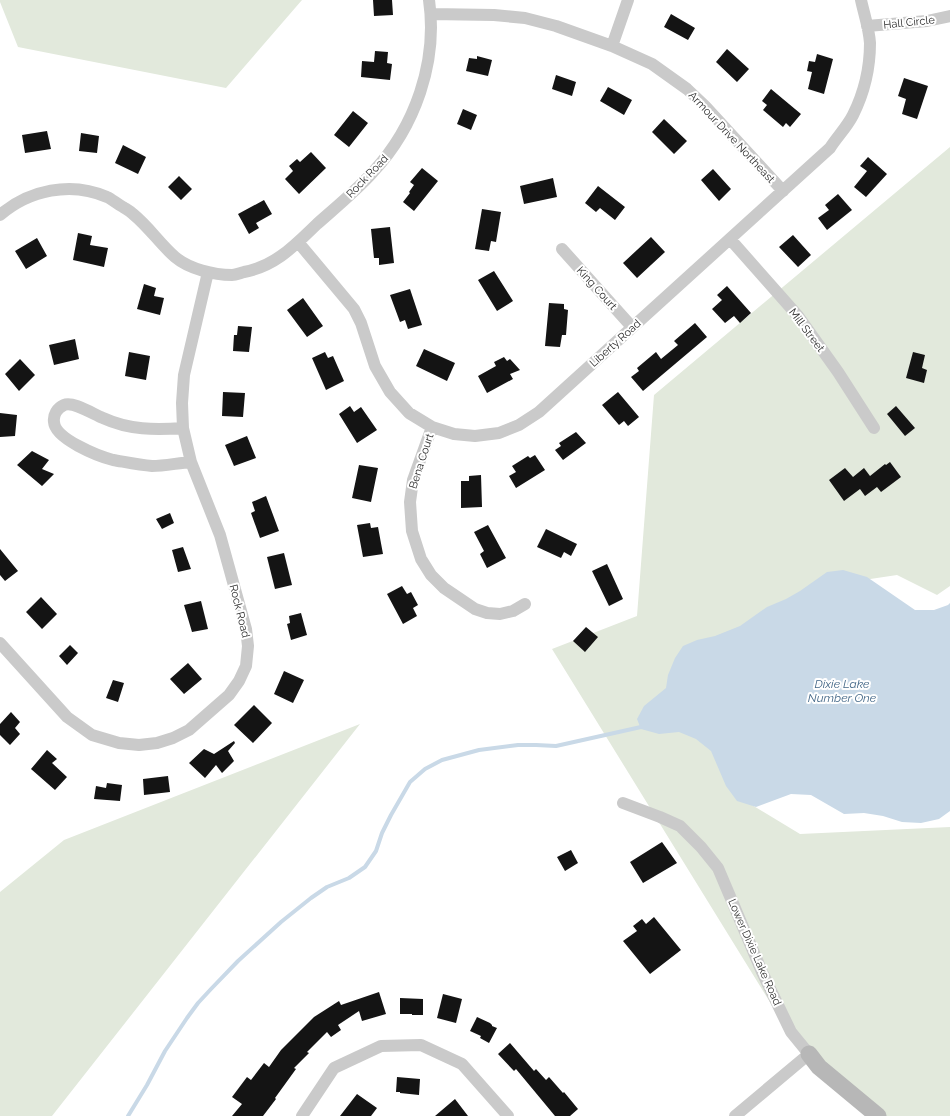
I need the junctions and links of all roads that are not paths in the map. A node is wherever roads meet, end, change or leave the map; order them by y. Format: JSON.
{"nodes":[{"id":1,"x":428,"y":0,"type":"edge"},
{"id":2,"x":628,"y":0,"type":"edge"},
{"id":3,"x":861,"y":0,"type":"edge"},
{"id":4,"x":431,"y":14,"type":"junction"},
{"id":5,"x":950,"y":16,"type":"edge"},
{"id":6,"x":867,"y":26,"type":"junction"},
{"id":7,"x":612,"y":46,"type":"junction"},
{"id":8,"x":783,"y":191,"type":"junction"},
{"id":9,"x":0,"y":215,"type":"edge"},
{"id":10,"x":730,"y":239,"type":"junction"},
{"id":11,"x":298,"y":242,"type":"junction"},
{"id":12,"x":562,"y":249,"type":"dead end"},
{"id":13,"x":208,"y":272,"type":"junction"},
{"id":14,"x":632,"y":327,"type":"junction"},
{"id":15,"x":432,"y":427,"type":"junction"},
{"id":16,"x":183,"y":428,"type":"junction"},
{"id":17,"x":874,"y":428,"type":"dead end"},
{"id":18,"x":191,"y":462,"type":"junction"},
{"id":19,"x":525,"y":604,"type":"dead end"},
{"id":20,"x":0,"y":643,"type":"edge"},
{"id":21,"x":623,"y":803,"type":"dead end"},
{"id":22,"x":809,"y":1054,"type":"junction"},
{"id":23,"x":302,"y":1116,"type":"edge"},
{"id":24,"x":508,"y":1116,"type":"edge"},
{"id":25,"x":735,"y":1116,"type":"edge"},
{"id":26,"x":878,"y":1116,"type":"edge"}],
"edges":[{"from":1,"to":4,"type":"street","name":"Rock Road"},
{"from":2,"to":7,"type":"street"},
{"from":3,"to":6,"type":"street","name":"Liberty Road"},
{"from":4,"to":7,"type":"street","name":"Armour Drive Northeast"},
{"from":4,"to":11,"type":"street","name":"Rock Road"},
{"from":5,"to":6,"type":"street","name":"Hall Circle"},
{"from":6,"to":8,"type":"street","name":"Liberty Road"},
{"from":7,"to":8,"type":"street","name":"Armour Drive Northeast"},
{"from":8,"to":10,"type":"street","name":"Liberty Road"},
{"from":9,"to":13,"type":"street","name":"Rock Road"},
{"from":10,"to":14,"type":"street","name":"Liberty Road"},
{"from":10,"to":17,"type":"street","name":"Mill Street"},
{"from":11,"to":13,"type":"street","name":"Rock Road"},
{"from":11,"to":15,"type":"street","name":"Liberty Road"},
{"from":12,"to":14,"type":"street","name":"King Court"},
{"from":13,"to":16,"type":"street","name":"Rock Road"},
{"from":14,"to":15,"type":"street","name":"Liberty Road"},
{"from":15,"to":19,"type":"street","name":"Bena Court"},
{"from":16,"to":18,"type":"street","name":"Rock Road"},
{"from":16,"to":18,"type":"street"},
{"from":18,"to":20,"type":"street","name":"Rock Road"},
{"from":21,"to":22,"type":"street","name":"Lower Dixie Lake Road"},
{"from":22,"to":25,"type":"street"},
{"from":22,"to":26,"type":"street","name":"Lower Dixie Lake Road"},
{"from":23,"to":24,"type":"street"}]}
